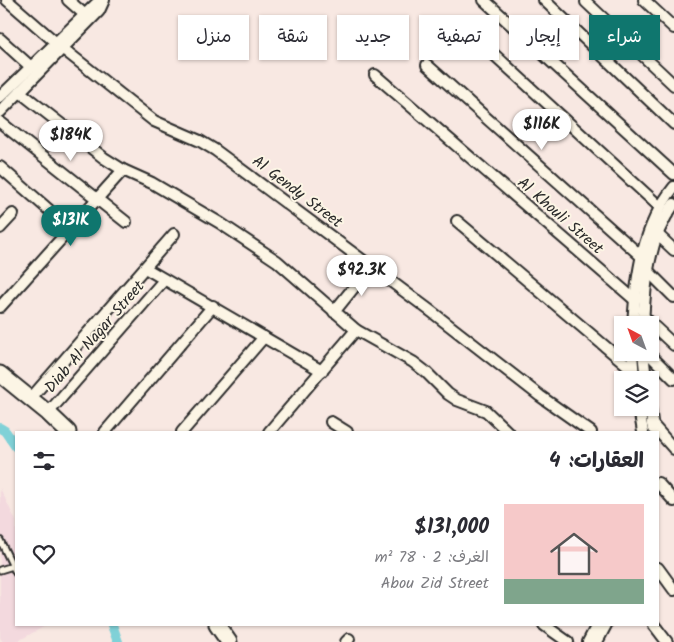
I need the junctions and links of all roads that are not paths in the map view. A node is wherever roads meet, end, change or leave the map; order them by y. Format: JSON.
{"nodes":[{"id":1,"x":7,"y":0,"type":"edge"},
{"id":2,"x":68,"y":0,"type":"edge"},
{"id":3,"x":100,"y":0,"type":"edge"},
{"id":4,"x":104,"y":0,"type":"edge"},
{"id":5,"x":484,"y":0,"type":"edge"},
{"id":6,"x":544,"y":0,"type":"edge"},
{"id":7,"x":644,"y":0,"type":"edge"},
{"id":8,"x":586,"y":2,"type":"dead end"},
{"id":9,"x":84,"y":14,"type":"junction"},
{"id":10,"x":674,"y":28,"type":"edge"},
{"id":11,"x":0,"y":39,"type":"edge"},
{"id":12,"x":59,"y":45,"type":"junction"},
{"id":13,"x":499,"y":59,"type":"edge"},
{"id":14,"x":427,"y":65,"type":"dead end"},
{"id":15,"x":31,"y":67,"type":"junction"},
{"id":16,"x":376,"y":75,"type":"dead end"},
{"id":17,"x":674,"y":85,"type":"edge"},
{"id":18,"x":2,"y":91,"type":"edge"},
{"id":19,"x":20,"y":92,"type":"junction"},
{"id":20,"x":2,"y":108,"type":"edge"},
{"id":21,"x":0,"y":122,"type":"edge"},
{"id":22,"x":674,"y":124,"type":"edge"},
{"id":23,"x":0,"y":167,"type":"edge"},
{"id":24,"x":123,"y":170,"type":"junction"},
{"id":25,"x":674,"y":174,"type":"edge"},
{"id":26,"x":674,"y":187,"type":"edge"},
{"id":27,"x":97,"y":199,"type":"junction"},
{"id":28,"x":674,"y":204,"type":"edge"},
{"id":29,"x":660,"y":207,"type":"junction"},
{"id":30,"x":49,"y":210,"type":"dead end"},
{"id":31,"x":13,"y":214,"type":"dead end"},
{"id":32,"x":457,"y":221,"type":"dead end"},
{"id":33,"x":126,"y":222,"type":"dead end"},
{"id":34,"x":1,"y":224,"type":"edge"},
{"id":35,"x":174,"y":234,"type":"dead end"},
{"id":36,"x":657,"y":234,"type":"junction"},
{"id":37,"x":674,"y":250,"type":"edge"},
{"id":38,"x":641,"y":256,"type":"junction"},
{"id":39,"x":371,"y":266,"type":"junction"},
{"id":40,"x":145,"y":268,"type":"junction"},
{"id":41,"x":648,"y":271,"type":"junction"},
{"id":42,"x":164,"y":280,"type":"junction"},
{"id":43,"x":674,"y":297,"type":"edge"},
{"id":44,"x":635,"y":300,"type":"junction"},
{"id":45,"x":213,"y":306,"type":"junction"},
{"id":46,"x":0,"y":307,"type":"edge"},
{"id":47,"x":334,"y":312,"type":"junction"},
{"id":48,"x":634,"y":316,"type":"edge"},
{"id":49,"x":643,"y":316,"type":"edge"},
{"id":50,"x":356,"y":330,"type":"junction"},
{"id":51,"x":659,"y":333,"type":"edge"},
{"id":52,"x":264,"y":337,"type":"junction"},
{"id":53,"x":674,"y":345,"type":"edge"},
{"id":54,"x":656,"y":361,"type":"edge"},
{"id":55,"x":322,"y":371,"type":"junction"},
{"id":56,"x":628,"y":371,"type":"edge"},
{"id":57,"x":0,"y":374,"type":"edge"},
{"id":58,"x":674,"y":380,"type":"edge"},
{"id":59,"x":31,"y":398,"type":"junction"},
{"id":60,"x":48,"y":413,"type":"junction"},
{"id":61,"x":640,"y":416,"type":"edge"},
{"id":62,"x":331,"y":422,"type":"dead end"},
{"id":63,"x":67,"y":431,"type":"edge"},
{"id":64,"x":105,"y":431,"type":"edge"},
{"id":65,"x":183,"y":431,"type":"edge"},
{"id":66,"x":270,"y":431,"type":"edge"},
{"id":67,"x":345,"y":431,"type":"edge"},
{"id":68,"x":507,"y":431,"type":"edge"},
{"id":69,"x":590,"y":431,"type":"edge"},
{"id":70,"x":643,"y":431,"type":"edge"},
{"id":71,"x":659,"y":434,"type":"edge"},
{"id":72,"x":674,"y":449,"type":"edge"},
{"id":73,"x":659,"y":484,"type":"edge"},
{"id":74,"x":674,"y":501,"type":"edge"},
{"id":75,"x":0,"y":540,"type":"edge"},
{"id":76,"x":13,"y":566,"type":"junction"},
{"id":77,"x":659,"y":569,"type":"edge"},
{"id":78,"x":0,"y":570,"type":"edge"},
{"id":79,"x":15,"y":571,"type":"edge"},
{"id":80,"x":674,"y":590,"type":"edge"},
{"id":81,"x":218,"y":626,"type":"edge"},
{"id":82,"x":545,"y":626,"type":"edge"},
{"id":83,"x":596,"y":626,"type":"edge"},
{"id":84,"x":605,"y":626,"type":"edge"},
{"id":85,"x":655,"y":626,"type":"edge"},
{"id":86,"x":229,"y":642,"type":"edge"},
{"id":87,"x":568,"y":642,"type":"edge"},
{"id":88,"x":588,"y":642,"type":"edge"},
{"id":89,"x":597,"y":642,"type":"edge"},
{"id":90,"x":667,"y":642,"type":"edge"}],
"edges":[{"from":1,"to":12,"type":"street","name":"Al Gendy Street"},
{"from":2,"to":9,"type":"street"},
{"from":3,"to":9,"type":"street"},
{"from":4,"to":12,"type":"street"},
{"from":5,"to":25,"type":"street"},
{"from":6,"to":22,"type":"street"},
{"from":7,"to":10,"type":"street"},
{"from":8,"to":17,"type":"street"},
{"from":9,"to":12,"type":"street"},
{"from":11,"to":15,"type":"street"},
{"from":12,"to":15,"type":"street"},
{"from":12,"to":19,"type":"street"},
{"from":12,"to":39,"type":"street","name":"Al Gendy Street"},
{"from":13,"to":29,"type":"street"},
{"from":14,"to":38,"type":"street"},
{"from":15,"to":18,"type":"street"},
{"from":16,"to":44,"type":"street","name":"Al Khouli Street"},
{"from":19,"to":20,"type":"street"},
{"from":19,"to":24,"type":"street"},
{"from":21,"to":27,"type":"street"},
{"from":23,"to":30,"type":"street"},
{"from":24,"to":27,"type":"street"},
{"from":24,"to":47,"type":"street"},
{"from":26,"to":29,"type":"street"},
{"from":27,"to":33,"type":"street"},
{"from":27,"to":46,"type":"street"},
{"from":28,"to":36,"type":"street"},
{"from":29,"to":38,"type":"street"},
{"from":31,"to":34,"type":"street"},
{"from":32,"to":56,"type":"street"},
{"from":35,"to":40,"type":"street"},
{"from":36,"to":37,"type":"street"},
{"from":36,"to":41,"type":"street"},
{"from":38,"to":44,"type":"street"},
{"from":39,"to":47,"type":"street"},
{"from":39,"to":69,"type":"street","name":"Al Gendy Street"},
{"from":40,"to":42,"type":"street"},
{"from":40,"to":59,"type":"street"},
{"from":41,"to":43,"type":"street"},
{"from":41,"to":49,"type":"street"},
{"from":42,"to":45,"type":"street"},
{"from":42,"to":60,"type":"street","name":"Diab Al Nagar Street"},
{"from":44,"to":48,"type":"street"},
{"from":45,"to":52,"type":"street"},
{"from":45,"to":64,"type":"street"},
{"from":47,"to":50,"type":"street"},
{"from":50,"to":55,"type":"street"},
{"from":50,"to":68,"type":"street"},
{"from":51,"to":53,"type":"street"},
{"from":52,"to":55,"type":"street"},
{"from":52,"to":65,"type":"street"},
{"from":54,"to":58,"type":"street"},
{"from":55,"to":66,"type":"street"},
{"from":57,"to":59,"type":"main road"},
{"from":59,"to":60,"type":"main road"},
{"from":60,"to":63,"type":"main road"},
{"from":61,"to":70,"type":"street"},
{"from":62,"to":67,"type":"street"},
{"from":71,"to":72,"type":"street"},
{"from":73,"to":74,"type":"street"},
{"from":75,"to":76,"type":"lane"},
{"from":76,"to":78,"type":"lane"},
{"from":76,"to":79,"type":"lane"},
{"from":77,"to":80,"type":"street"},
{"from":81,"to":86,"type":"main road"},
{"from":82,"to":87,"type":"street"},
{"from":83,"to":88,"type":"street"},
{"from":84,"to":89,"type":"street"},
{"from":85,"to":90,"type":"street"}]}
